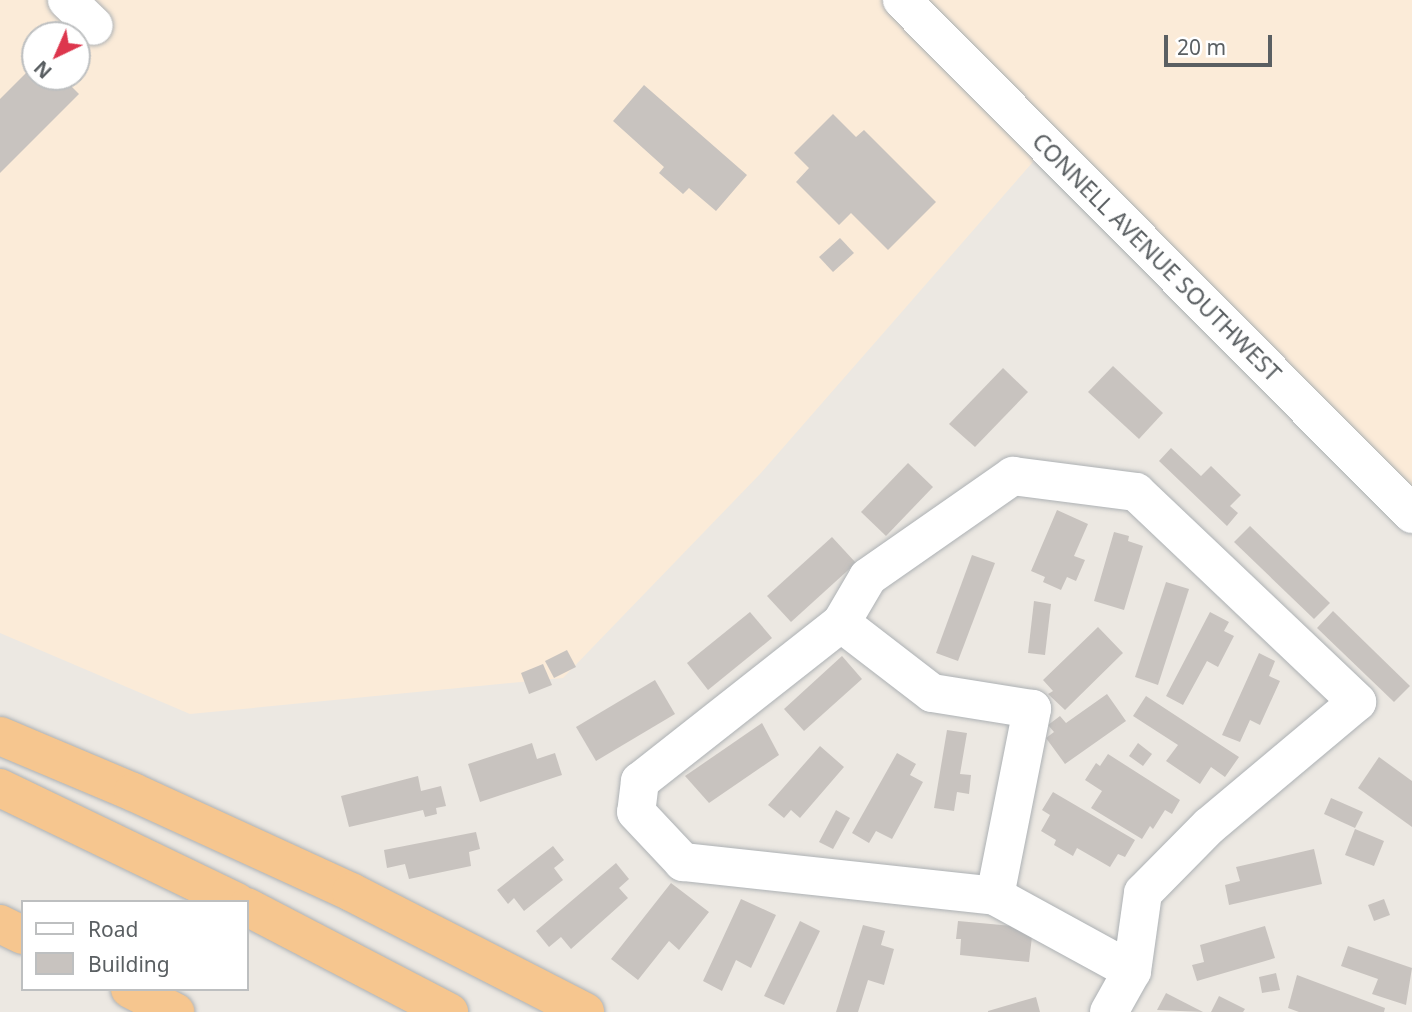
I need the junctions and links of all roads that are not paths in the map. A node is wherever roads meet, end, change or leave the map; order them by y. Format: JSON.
{"nodes":[{"id":1,"x":902,"y":0,"type":"edge"},
{"id":2,"x":1412,"y":514,"type":"edge"},
{"id":3,"x":841,"y":623,"type":"junction"},
{"id":4,"x":0,"y":737,"type":"edge"},
{"id":5,"x":0,"y":788,"type":"edge"},
{"id":6,"x":995,"y":896,"type":"junction"},
{"id":7,"x":233,"y":900,"type":"edge"},
{"id":8,"x":248,"y":907,"type":"edge"},
{"id":9,"x":0,"y":924,"type":"edge"},
{"id":10,"x":21,"y":934,"type":"edge"},
{"id":11,"x":1132,"y":971,"type":"junction"},
{"id":12,"x":134,"y":991,"type":"edge"},
{"id":13,"x":175,"y":1012,"type":"edge"},
{"id":14,"x":449,"y":1012,"type":"edge"},
{"id":15,"x":585,"y":1012,"type":"edge"},
{"id":16,"x":1109,"y":1012,"type":"edge"}],
"edges":[{"from":1,"to":2,"type":"street","name":"CONNELL AVENUE SOUTHWEST"},
{"from":3,"to":6,"type":"street"},
{"from":3,"to":6,"type":"street"},
{"from":3,"to":11,"type":"street"},
{"from":4,"to":15,"type":"highway"},
{"from":5,"to":7,"type":"highway"},
{"from":6,"to":11,"type":"street"},
{"from":8,"to":14,"type":"highway"},
{"from":9,"to":10,"type":"highway"},
{"from":11,"to":16,"type":"street"},
{"from":12,"to":13,"type":"highway"}]}
